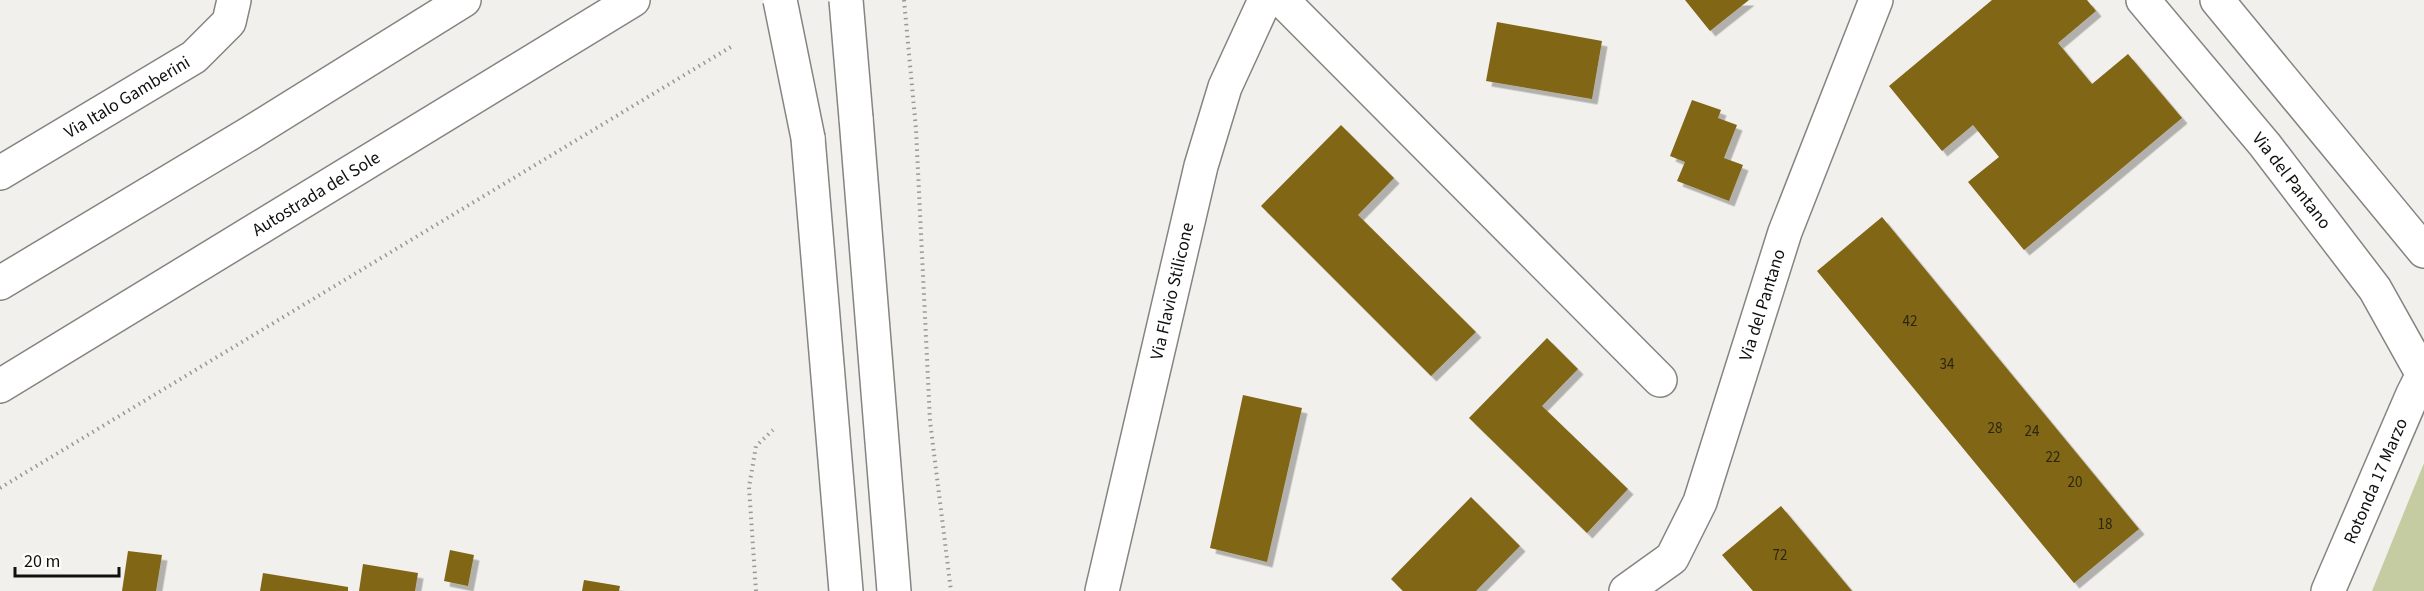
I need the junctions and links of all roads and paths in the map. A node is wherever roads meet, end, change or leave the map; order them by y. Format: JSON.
{"nodes":[{"id":1,"x":234,"y":0,"type":"edge"},
{"id":2,"x":464,"y":0,"type":"edge"},
{"id":3,"x":633,"y":0,"type":"edge"},
{"id":4,"x":780,"y":0,"type":"edge"},
{"id":5,"x":797,"y":0,"type":"edge"},
{"id":6,"x":846,"y":0,"type":"edge"},
{"id":7,"x":904,"y":0,"type":"edge"},
{"id":8,"x":1265,"y":0,"type":"edge"},
{"id":9,"x":1282,"y":0,"type":"edge"},
{"id":10,"x":1876,"y":0,"type":"edge"},
{"id":11,"x":2143,"y":0,"type":"edge"},
{"id":12,"x":2217,"y":0,"type":"edge"},
{"id":13,"x":734,"y":45,"type":"dead end"},
{"id":14,"x":808,"y":138,"type":"junction"},
{"id":15,"x":0,"y":173,"type":"edge"},
{"id":16,"x":2424,"y":251,"type":"edge"},
{"id":17,"x":0,"y":282,"type":"edge"},
{"id":18,"x":2423,"y":374,"type":"edge"},
{"id":19,"x":1660,"y":380,"type":"dead end"},
{"id":20,"x":0,"y":386,"type":"edge"},
{"id":21,"x":772,"y":430,"type":"dead end"},
{"id":22,"x":0,"y":488,"type":"edge"},
{"id":23,"x":756,"y":591,"type":"edge"},
{"id":24,"x":846,"y":591,"type":"edge"},
{"id":25,"x":894,"y":591,"type":"edge"},
{"id":26,"x":951,"y":591,"type":"edge"},
{"id":27,"x":1102,"y":591,"type":"edge"},
{"id":28,"x":1626,"y":591,"type":"edge"},
{"id":29,"x":2328,"y":591,"type":"edge"}],
"edges":[{"from":1,"to":15,"type":"main road","name":"Via Italo Gamberini"},
{"from":2,"to":17,"type":"main road"},
{"from":3,"to":20,"type":"main road","name":"Autostrada del Sole"},
{"from":4,"to":14,"type":"main road","bridge":true},
{"from":5,"to":14,"type":"main road","bridge":true},
{"from":6,"to":25,"type":"main road","bridge":true},
{"from":7,"to":26,"type":"path"},
{"from":8,"to":27,"type":"main road","name":"Via Flavio Stilicone"},
{"from":9,"to":19,"type":"main road"},
{"from":10,"to":28,"type":"main road","name":"Via del Pantano"},
{"from":11,"to":18,"type":"main road","name":"Via del Pantano"},
{"from":12,"to":16,"type":"main road"},
{"from":13,"to":22,"type":"path"},
{"from":14,"to":24,"type":"main road"},
{"from":18,"to":29,"type":"main road","name":"Rotonda 17 Marzo"},
{"from":21,"to":23,"type":"path"}]}
